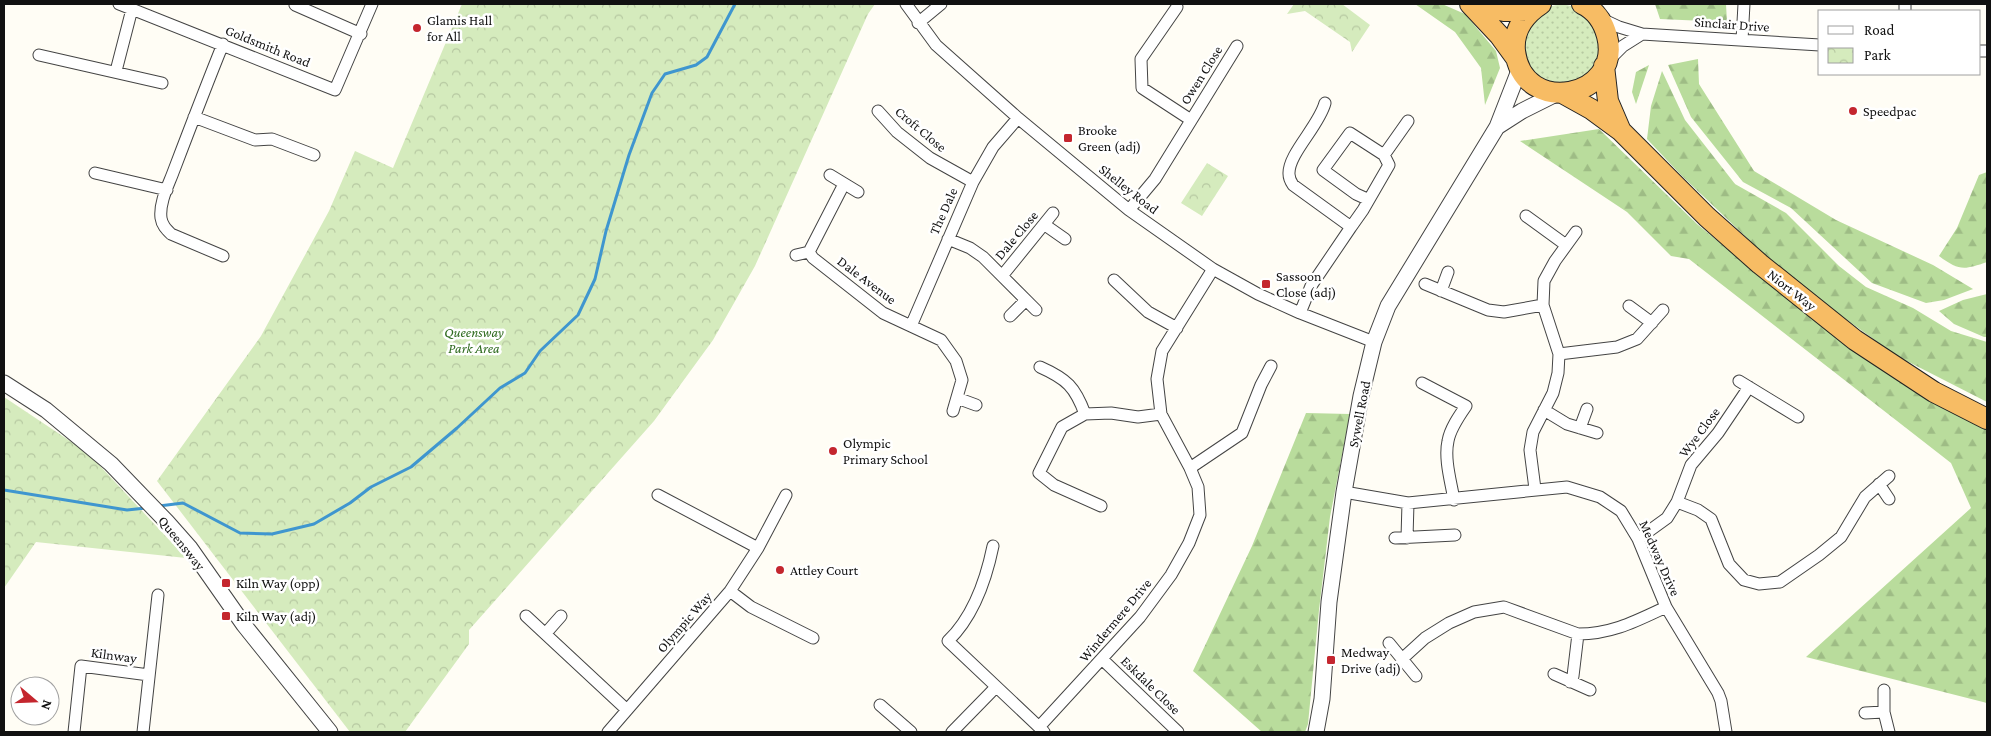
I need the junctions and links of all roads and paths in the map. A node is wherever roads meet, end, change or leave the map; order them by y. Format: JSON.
{"nodes":[{"id":1,"x":119,"y":4,"type":"edge"},
{"id":2,"x":372,"y":4,"type":"edge"},
{"id":3,"x":906,"y":4,"type":"edge"},
{"id":4,"x":941,"y":4,"type":"edge"},
{"id":5,"x":1471,"y":4,"type":"edge"},
{"id":6,"x":1744,"y":4,"type":"edge"},
{"id":7,"x":295,"y":5,"type":"dead end"},
{"id":8,"x":1177,"y":7,"type":"dead end"},
{"id":9,"x":1536,"y":7,"type":"edge"},
{"id":10,"x":132,"y":9,"type":"junction"},
{"id":11,"x":1593,"y":10,"type":"edge"},
{"id":12,"x":918,"y":23,"type":"junction"},
{"id":13,"x":360,"y":34,"type":"junction"},
{"id":14,"x":1642,"y":34,"type":"junction"},
{"id":15,"x":1742,"y":40,"type":"junction"},
{"id":16,"x":223,"y":44,"type":"junction"},
{"id":17,"x":1818,"y":45,"type":"edge"},
{"id":18,"x":1237,"y":46,"type":"dead end"},
{"id":19,"x":39,"y":55,"type":"dead end"},
{"id":20,"x":1518,"y":63,"type":"junction"},
{"id":21,"x":1605,"y":65,"type":"junction"},
{"id":22,"x":116,"y":71,"type":"junction"},
{"id":23,"x":162,"y":83,"type":"dead end"},
{"id":24,"x":1561,"y":94,"type":"junction"},
{"id":25,"x":1325,"y":103,"type":"dead end"},
{"id":26,"x":878,"y":111,"type":"dead end"},
{"id":27,"x":194,"y":117,"type":"junction"},
{"id":28,"x":1018,"y":118,"type":"junction"},
{"id":29,"x":1191,"y":120,"type":"junction"},
{"id":30,"x":1408,"y":121,"type":"dead end"},
{"id":31,"x":1497,"y":127,"type":"junction"},
{"id":32,"x":1621,"y":130,"type":"junction"},
{"id":33,"x":314,"y":155,"type":"dead end"},
{"id":34,"x":1384,"y":155,"type":"junction"},
{"id":35,"x":95,"y":173,"type":"dead end"},
{"id":36,"x":830,"y":175,"type":"dead end"},
{"id":37,"x":973,"y":182,"type":"junction"},
{"id":38,"x":844,"y":184,"type":"junction"},
{"id":39,"x":167,"y":190,"type":"junction"},
{"id":40,"x":858,"y":192,"type":"dead end"},
{"id":41,"x":1368,"y":199,"type":"junction"},
{"id":42,"x":1129,"y":210,"type":"junction"},
{"id":43,"x":1053,"y":214,"type":"dead end"},
{"id":44,"x":1526,"y":216,"type":"dead end"},
{"id":45,"x":1045,"y":225,"type":"junction"},
{"id":46,"x":1350,"y":227,"type":"junction"},
{"id":47,"x":1576,"y":232,"type":"dead end"},
{"id":48,"x":948,"y":239,"type":"junction"},
{"id":49,"x":1065,"y":239,"type":"dead end"},
{"id":50,"x":1566,"y":245,"type":"junction"},
{"id":51,"x":809,"y":252,"type":"junction"},
{"id":52,"x":796,"y":255,"type":"dead end"},
{"id":53,"x":223,"y":256,"type":"dead end"},
{"id":54,"x":1213,"y":270,"type":"junction"},
{"id":55,"x":1448,"y":272,"type":"dead end"},
{"id":56,"x":1002,"y":276,"type":"junction"},
{"id":57,"x":1114,"y":280,"type":"dead end"},
{"id":58,"x":1425,"y":284,"type":"dead end"},
{"id":59,"x":1441,"y":291,"type":"junction"},
{"id":60,"x":1026,"y":300,"type":"junction"},
{"id":61,"x":1543,"y":305,"type":"junction"},
{"id":62,"x":1629,"y":306,"type":"dead end"},
{"id":63,"x":1036,"y":310,"type":"dead end"},
{"id":64,"x":1663,"y":310,"type":"dead end"},
{"id":65,"x":1300,"y":313,"type":"junction"},
{"id":66,"x":1010,"y":316,"type":"dead end"},
{"id":67,"x":1652,"y":323,"type":"junction"},
{"id":68,"x":911,"y":326,"type":"junction"},
{"id":69,"x":1177,"y":328,"type":"junction"},
{"id":70,"x":1374,"y":342,"type":"junction"},
{"id":71,"x":1559,"y":354,"type":"junction"},
{"id":72,"x":1271,"y":366,"type":"dead end"},
{"id":73,"x":1040,"y":367,"type":"dead end"},
{"id":74,"x":4,"y":383,"type":"edge"},
{"id":75,"x":1422,"y":383,"type":"dead end"},
{"id":76,"x":957,"y":398,"type":"junction"},
{"id":77,"x":976,"y":405,"type":"dead end"},
{"id":78,"x":1588,"y":409,"type":"dead end"},
{"id":79,"x":1544,"y":410,"type":"junction"},
{"id":80,"x":953,"y":411,"type":"dead end"},
{"id":81,"x":1085,"y":414,"type":"junction"},
{"id":82,"x":1161,"y":414,"type":"junction"},
{"id":83,"x":1798,"y":417,"type":"dead end"},
{"id":84,"x":1987,"y":419,"type":"edge"},
{"id":85,"x":1580,"y":428,"type":"junction"},
{"id":86,"x":1597,"y":433,"type":"dead end"},
{"id":87,"x":1190,"y":468,"type":"junction"},
{"id":88,"x":1889,"y":476,"type":"dead end"},
{"id":89,"x":1879,"y":484,"type":"junction"},
{"id":90,"x":1535,"y":489,"type":"junction"},
{"id":91,"x":1344,"y":492,"type":"junction"},
{"id":92,"x":658,"y":495,"type":"dead end"},
{"id":93,"x":786,"y":495,"type":"dead end"},
{"id":94,"x":1889,"y":499,"type":"dead end"},
{"id":95,"x":1454,"y":500,"type":"junction"},
{"id":96,"x":1677,"y":502,"type":"junction"},
{"id":97,"x":1408,"y":503,"type":"junction"},
{"id":98,"x":1101,"y":506,"type":"dead end"},
{"id":99,"x":1455,"y":535,"type":"dead end"},
{"id":100,"x":1395,"y":538,"type":"dead end"},
{"id":101,"x":1407,"y":538,"type":"junction"},
{"id":102,"x":1638,"y":540,"type":"junction"},
{"id":103,"x":994,"y":546,"type":"dead end"},
{"id":104,"x":758,"y":548,"type":"junction"},
{"id":105,"x":730,"y":591,"type":"junction"},
{"id":106,"x":158,"y":595,"type":"dead end"},
{"id":107,"x":1666,"y":607,"type":"junction"},
{"id":108,"x":526,"y":616,"type":"dead end"},
{"id":109,"x":561,"y":616,"type":"dead end"},
{"id":110,"x":546,"y":633,"type":"junction"},
{"id":111,"x":1578,"y":634,"type":"junction"},
{"id":112,"x":813,"y":638,"type":"dead end"},
{"id":113,"x":1389,"y":643,"type":"dead end"},
{"id":114,"x":1402,"y":659,"type":"junction"},
{"id":115,"x":1103,"y":660,"type":"junction"},
{"id":116,"x":1554,"y":674,"type":"dead end"},
{"id":117,"x":150,"y":675,"type":"junction"},
{"id":118,"x":1416,"y":676,"type":"dead end"},
{"id":119,"x":1570,"y":682,"type":"junction"},
{"id":120,"x":996,"y":687,"type":"junction"},
{"id":121,"x":1590,"y":690,"type":"dead end"},
{"id":122,"x":1884,"y":690,"type":"dead end"},
{"id":123,"x":880,"y":705,"type":"dead end"},
{"id":124,"x":628,"y":710,"type":"junction"},
{"id":125,"x":1884,"y":712,"type":"junction"},
{"id":126,"x":1865,"y":713,"type":"dead end"},
{"id":127,"x":1042,"y":729,"type":"edge"},
{"id":128,"x":74,"y":732,"type":"edge"},
{"id":129,"x":143,"y":732,"type":"edge"},
{"id":130,"x":330,"y":732,"type":"edge"},
{"id":131,"x":608,"y":732,"type":"edge"},
{"id":132,"x":911,"y":732,"type":"edge"},
{"id":133,"x":952,"y":732,"type":"edge"},
{"id":134,"x":1178,"y":732,"type":"edge"},
{"id":135,"x":1316,"y":732,"type":"edge"},
{"id":136,"x":1726,"y":732,"type":"edge"},
{"id":137,"x":1889,"y":732,"type":"edge"}],
"edges":[{"from":1,"to":10,"type":"street","name":"Goldsmith Road"},
{"from":2,"to":13,"type":"street","name":"Goldsmith Road"},
{"from":3,"to":12,"type":"street","name":"Shelley Road"},
{"from":4,"to":12,"type":"street"},
{"from":5,"to":9,"type":"highway"},
{"from":5,"to":20,"type":"highway","name":"Niort Way"},
{"from":6,"to":15,"type":"street"},
{"from":7,"to":13,"type":"street"},
{"from":8,"to":29,"type":"street","name":"Owen Close"},
{"from":9,"to":20,"type":"highway"},
{"from":10,"to":16,"type":"street","name":"Goldsmith Road"},
{"from":10,"to":22,"type":"street"},
{"from":11,"to":14,"type":"street","name":"Sinclair Drive"},
{"from":11,"to":21,"type":"highway","name":"Niort Way"},
{"from":12,"to":28,"type":"street","name":"Shelley Road"},
{"from":13,"to":16,"type":"street","name":"Goldsmith Road"},
{"from":14,"to":15,"type":"street","name":"Sinclair Drive"},
{"from":14,"to":21,"type":"street"},
{"from":15,"to":17,"type":"street","name":"Sinclair Drive"},
{"from":16,"to":27,"type":"street"},
{"from":18,"to":29,"type":"street","name":"Owen Close"},
{"from":19,"to":22,"type":"street"},
{"from":20,"to":24,"type":"highway","name":"Niort Way"},
{"from":20,"to":31,"type":"street","name":"Sywell Road"},
{"from":21,"to":24,"type":"highway"},
{"from":21,"to":32,"type":"highway","name":"Niort Way"},
{"from":22,"to":23,"type":"street"},
{"from":24,"to":31,"type":"street","name":"Sywell Road"},
{"from":24,"to":32,"type":"highway","name":"Niort Way"},
{"from":25,"to":46,"type":"street"},
{"from":26,"to":37,"type":"street","name":"Croft Close"},
{"from":27,"to":33,"type":"street"},
{"from":27,"to":39,"type":"street"},
{"from":28,"to":37,"type":"street","name":"The Dale"},
{"from":28,"to":42,"type":"street","name":"Shelley Road"},
{"from":29,"to":42,"type":"street","name":"Owen Close"},
{"from":30,"to":34,"type":"street"},
{"from":31,"to":70,"type":"street","name":"Sywell Road"},
{"from":32,"to":84,"type":"highway","name":"Niort Way"},
{"from":34,"to":41,"type":"street"},
{"from":34,"to":41,"type":"street"},
{"from":35,"to":39,"type":"street"},
{"from":36,"to":38,"type":"street"},
{"from":37,"to":48,"type":"street","name":"The Dale"},
{"from":38,"to":40,"type":"street"},
{"from":38,"to":51,"type":"street"},
{"from":39,"to":53,"type":"street"},
{"from":41,"to":46,"type":"street"},
{"from":42,"to":54,"type":"street","name":"Shelley Road"},
{"from":43,"to":45,"type":"street","name":"Dale Close"},
{"from":44,"to":50,"type":"street"},
{"from":45,"to":49,"type":"street"},
{"from":45,"to":56,"type":"street","name":"Dale Close"},
{"from":46,"to":65,"type":"street"},
{"from":47,"to":50,"type":"street"},
{"from":48,"to":56,"type":"street","name":"Dale Close"},
{"from":48,"to":68,"type":"street","name":"The Dale"},
{"from":50,"to":61,"type":"street"},
{"from":51,"to":52,"type":"street"},
{"from":51,"to":68,"type":"street","name":"Dale Avenue"},
{"from":54,"to":65,"type":"street","name":"Shelley Road"},
{"from":54,"to":69,"type":"street","name":"Windermere Drive"},
{"from":55,"to":59,"type":"street"},
{"from":56,"to":60,"type":"street","name":"Dale Close"},
{"from":57,"to":69,"type":"street"},
{"from":58,"to":59,"type":"street"},
{"from":59,"to":61,"type":"street"},
{"from":60,"to":63,"type":"street","name":"Dale Close"},
{"from":60,"to":66,"type":"street"},
{"from":61,"to":71,"type":"street"},
{"from":62,"to":67,"type":"street"},
{"from":64,"to":67,"type":"street"},
{"from":65,"to":70,"type":"street","name":"Shelley Road"},
{"from":67,"to":71,"type":"street"},
{"from":68,"to":76,"type":"street","name":"Dale Avenue"},
{"from":69,"to":82,"type":"street","name":"Windermere Drive"},
{"from":70,"to":91,"type":"street","name":"Sywell Road"},
{"from":71,"to":79,"type":"street"},
{"from":72,"to":87,"type":"street"},
{"from":73,"to":81,"type":"street"},
{"from":74,"to":130,"type":"street","name":"Queensway"},
{"from":75,"to":95,"type":"street"},
{"from":76,"to":77,"type":"street"},
{"from":76,"to":80,"type":"street","name":"Dale Avenue"},
{"from":78,"to":85,"type":"street"},
{"from":79,"to":85,"type":"street"},
{"from":79,"to":90,"type":"street"},
{"from":81,"to":82,"type":"street"},
{"from":81,"to":98,"type":"street"},
{"from":82,"to":87,"type":"street","name":"Windermere Drive"},
{"from":83,"to":96,"type":"street","name":"Wye Close"},
{"from":85,"to":86,"type":"street"},
{"from":87,"to":115,"type":"street","name":"Windermere Drive"},
{"from":88,"to":89,"type":"street"},
{"from":89,"to":94,"type":"street"},
{"from":89,"to":96,"type":"street"},
{"from":90,"to":95,"type":"street","name":"Medway Drive"},
{"from":90,"to":102,"type":"street","name":"Medway Drive"},
{"from":91,"to":97,"type":"street","name":"Medway Drive"},
{"from":91,"to":135,"type":"street","name":"Sywell Road"},
{"from":92,"to":104,"type":"street"},
{"from":93,"to":104,"type":"street","name":"Olympic Way"},
{"from":95,"to":97,"type":"street","name":"Medway Drive"},
{"from":96,"to":102,"type":"street","name":"Wye Close"},
{"from":97,"to":101,"type":"street"},
{"from":99,"to":101,"type":"street"},
{"from":100,"to":101,"type":"street"},
{"from":102,"to":107,"type":"street","name":"Medway Drive"},
{"from":103,"to":120,"type":"street"},
{"from":104,"to":105,"type":"street","name":"Olympic Way"},
{"from":105,"to":112,"type":"street"},
{"from":105,"to":124,"type":"street","name":"Olympic Way"},
{"from":106,"to":117,"type":"street","name":"Kilnway"},
{"from":107,"to":111,"type":"street"},
{"from":107,"to":136,"type":"street","name":"Medway Drive"},
{"from":108,"to":110,"type":"street"},
{"from":109,"to":110,"type":"street"},
{"from":110,"to":124,"type":"street"},
{"from":111,"to":114,"type":"street"},
{"from":111,"to":119,"type":"street"},
{"from":113,"to":114,"type":"street"},
{"from":114,"to":118,"type":"street"},
{"from":115,"to":127,"type":"street","name":"Windermere Drive"},
{"from":115,"to":134,"type":"street","name":"Eskdale Close"},
{"from":116,"to":119,"type":"street"},
{"from":117,"to":128,"type":"street","name":"Kilnway"},
{"from":117,"to":129,"type":"street","name":"Kilnway"},
{"from":119,"to":121,"type":"street"},
{"from":120,"to":127,"type":"street"},
{"from":120,"to":133,"type":"street"},
{"from":122,"to":125,"type":"street"},
{"from":123,"to":132,"type":"street"},
{"from":124,"to":131,"type":"street","name":"Olympic Way"},
{"from":125,"to":126,"type":"street"},
{"from":125,"to":137,"type":"street"}]}
